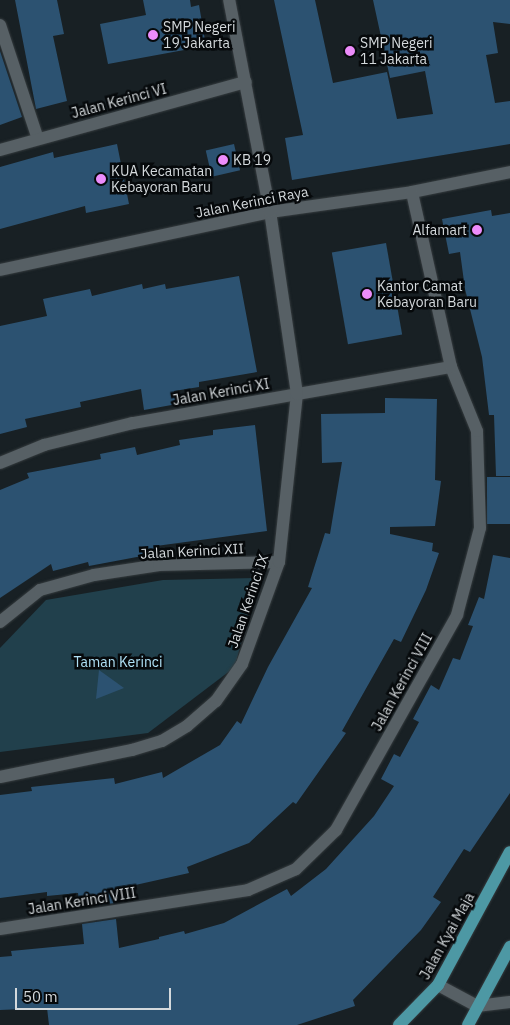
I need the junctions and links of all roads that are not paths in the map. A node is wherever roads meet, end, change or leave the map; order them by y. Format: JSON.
{"nodes":[{"id":1,"x":229,"y":0,"type":"edge"},
{"id":2,"x":0,"y":25,"type":"edge"},
{"id":3,"x":246,"y":82,"type":"junction"},
{"id":4,"x":38,"y":139,"type":"junction"},
{"id":5,"x":0,"y":150,"type":"edge"},
{"id":6,"x":510,"y":172,"type":"edge"},
{"id":7,"x":412,"y":192,"type":"junction"},
{"id":8,"x":270,"y":212,"type":"junction"},
{"id":9,"x":0,"y":270,"type":"edge"},
{"id":10,"x":451,"y":367,"type":"junction"},
{"id":11,"x":297,"y":394,"type":"junction"},
{"id":12,"x":0,"y":463,"type":"edge"},
{"id":13,"x":279,"y":562,"type":"junction"},
{"id":14,"x":0,"y":622,"type":"edge"},
{"id":15,"x":0,"y":777,"type":"edge"},
{"id":16,"x":510,"y":852,"type":"edge"},
{"id":17,"x":0,"y":929,"type":"edge"},
{"id":18,"x":510,"y":947,"type":"edge"},
{"id":19,"x":438,"y":985,"type":"junction"},
{"id":20,"x":510,"y":1002,"type":"edge"},
{"id":21,"x":477,"y":1006,"type":"junction"},
{"id":22,"x":399,"y":1025,"type":"edge"},
{"id":23,"x":468,"y":1025,"type":"edge"}],
"edges":[{"from":1,"to":3,"type":"street","name":"Jalan Kerinci IX"},
{"from":2,"to":4,"type":"street"},
{"from":3,"to":4,"type":"street","name":"Jalan Kerinci VI"},
{"from":3,"to":8,"type":"street","name":"Jalan Kerinci IX"},
{"from":4,"to":5,"type":"street","name":"Jalan Kerinci VI"},
{"from":6,"to":7,"type":"street","name":"Jalan Kerinci Raya"},
{"from":7,"to":8,"type":"street","name":"Jalan Kerinci Raya"},
{"from":7,"to":10,"type":"street","name":"Jalan Kerinci VIII"},
{"from":8,"to":9,"type":"street","name":"Jalan Kerinci Raya"},
{"from":8,"to":11,"type":"street","name":"Jalan Kerinci IX"},
{"from":10,"to":11,"type":"street","name":"Jalan Kerinci XI"},
{"from":10,"to":17,"type":"street","name":"Jalan Kerinci VIII"},
{"from":11,"to":12,"type":"street","name":"Jalan Kerinci XI"},
{"from":11,"to":13,"type":"street","name":"Jalan Kerinci IX"},
{"from":13,"to":14,"type":"street","name":"Jalan Kerinci XII"},
{"from":13,"to":15,"type":"street","name":"Jalan Kerinci IX"},
{"from":16,"to":19,"type":"main road","name":"Jalan Kyai Maja"},
{"from":18,"to":21,"type":"main road"},
{"from":19,"to":21,"type":"street"},
{"from":19,"to":22,"type":"main road","name":"Jalan Kyai Maja"},
{"from":20,"to":21,"type":"street"},
{"from":21,"to":23,"type":"main road"}]}
